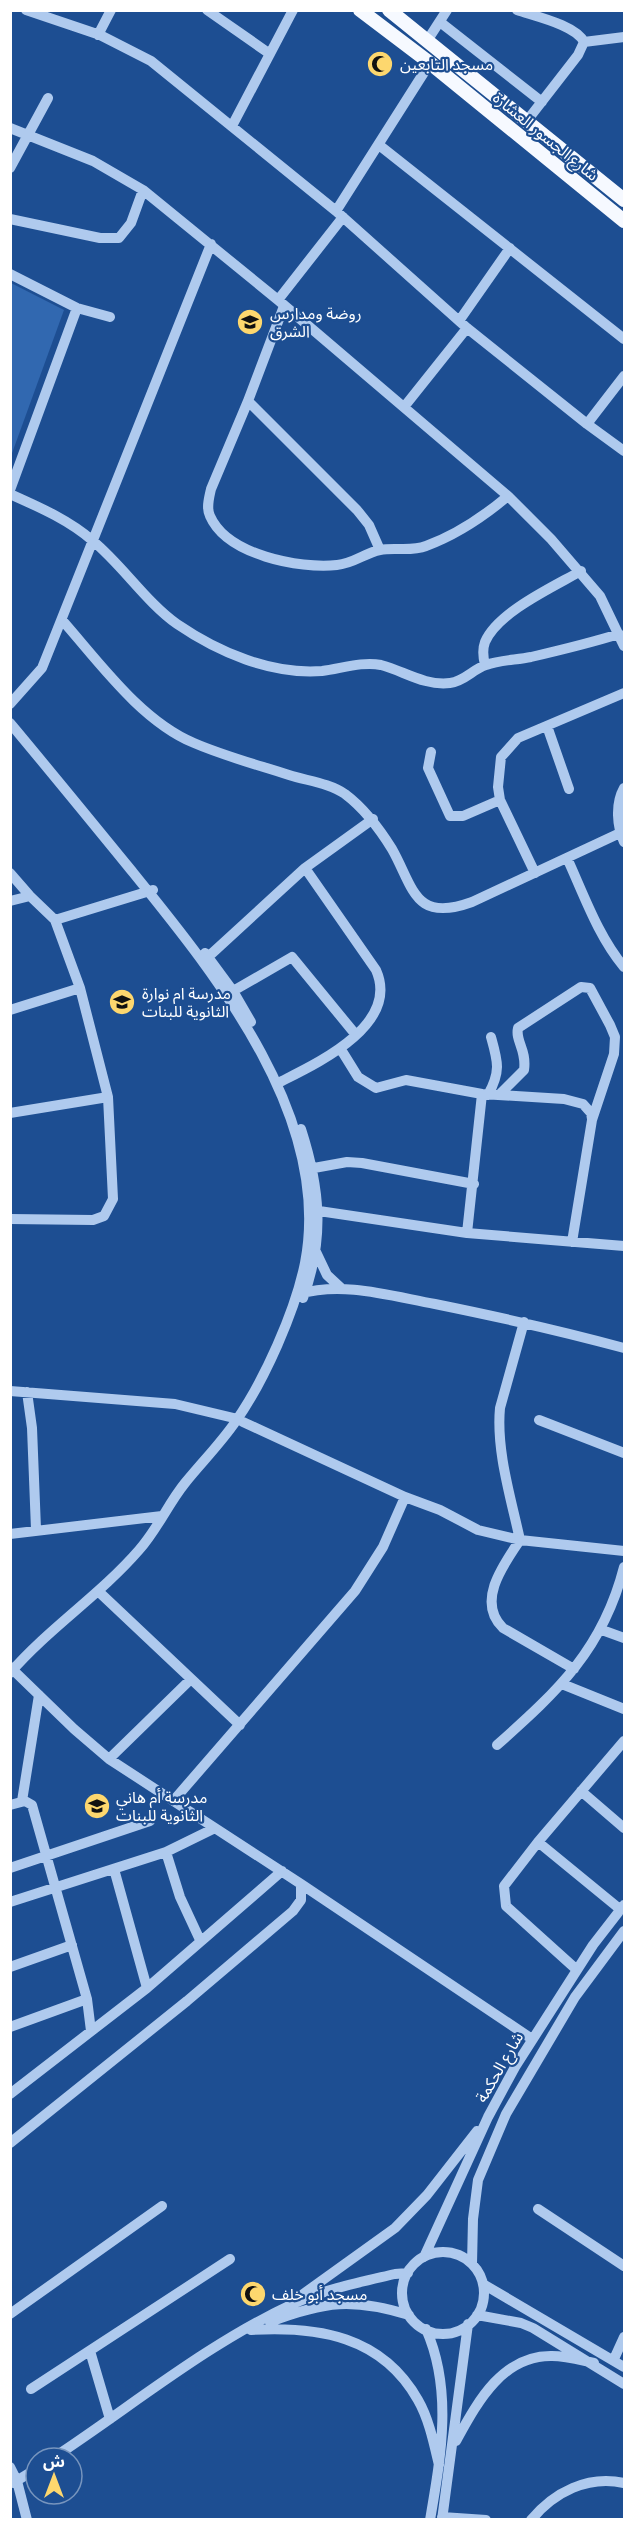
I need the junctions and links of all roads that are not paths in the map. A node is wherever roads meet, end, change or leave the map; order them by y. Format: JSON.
{"nodes":[{"id":1,"x":26,"y":10,"type":"edge"},
{"id":2,"x":111,"y":10,"type":"edge"},
{"id":3,"x":207,"y":10,"type":"edge"},
{"id":4,"x":293,"y":10,"type":"edge"},
{"id":5,"x":360,"y":10,"type":"edge"},
{"id":6,"x":447,"y":10,"type":"edge"},
{"id":7,"x":517,"y":10,"type":"edge"},
{"id":8,"x":395,"y":12,"type":"edge"},
{"id":9,"x":440,"y":22,"type":"junction"},
{"id":10,"x":98,"y":35,"type":"junction"},
{"id":11,"x":624,"y":37,"type":"edge"},
{"id":12,"x":427,"y":41,"type":"junction"},
{"id":13,"x":584,"y":42,"type":"junction"},
{"id":14,"x":270,"y":54,"type":"junction"},
{"id":15,"x":430,"y":63,"type":"junction"},
{"id":16,"x":48,"y":98,"type":"dead end"},
{"id":17,"x":542,"y":102,"type":"junction"},
{"id":18,"x":526,"y":122,"type":"junction"},
{"id":19,"x":232,"y":126,"type":"junction"},
{"id":20,"x":10,"y":128,"type":"edge"},
{"id":21,"x":29,"y":135,"type":"junction"},
{"id":22,"x":379,"y":145,"type":"junction"},
{"id":23,"x":10,"y":168,"type":"edge"},
{"id":24,"x":143,"y":190,"type":"junction"},
{"id":25,"x":624,"y":198,"type":"edge"},
{"id":26,"x":340,"y":214,"type":"junction"},
{"id":27,"x":10,"y":219,"type":"edge"},
{"id":28,"x":624,"y":221,"type":"edge"},
{"id":29,"x":211,"y":244,"type":"junction"},
{"id":30,"x":510,"y":248,"type":"junction"},
{"id":31,"x":10,"y":274,"type":"edge"},
{"id":32,"x":281,"y":303,"type":"junction"},
{"id":33,"x":77,"y":308,"type":"junction"},
{"id":34,"x":110,"y":317,"type":"dead end"},
{"id":35,"x":463,"y":324,"type":"junction"},
{"id":36,"x":624,"y":339,"type":"edge"},
{"id":37,"x":624,"y":376,"type":"edge"},
{"id":38,"x":248,"y":401,"type":"junction"},
{"id":39,"x":404,"y":407,"type":"junction"},
{"id":40,"x":587,"y":424,"type":"junction"},
{"id":41,"x":624,"y":451,"type":"edge"},
{"id":42,"x":10,"y":492,"type":"edge"},
{"id":43,"x":507,"y":496,"type":"junction"},
{"id":44,"x":94,"y":541,"type":"junction"},
{"id":45,"x":380,"y":550,"type":"junction"},
{"id":46,"x":581,"y":571,"type":"junction"},
{"id":47,"x":62,"y":620,"type":"junction"},
{"id":48,"x":619,"y":634,"type":"junction"},
{"id":49,"x":624,"y":646,"type":"edge"},
{"id":50,"x":485,"y":665,"type":"junction"},
{"id":51,"x":624,"y":693,"type":"edge"},
{"id":52,"x":10,"y":704,"type":"edge"},
{"id":53,"x":10,"y":723,"type":"edge"},
{"id":54,"x":547,"y":726,"type":"junction"},
{"id":55,"x":431,"y":752,"type":"dead end"},
{"id":56,"x":624,"y":788,"type":"edge"},
{"id":57,"x":569,"y":789,"type":"dead end"},
{"id":58,"x":500,"y":800,"type":"junction"},
{"id":59,"x":373,"y":819,"type":"junction"},
{"id":60,"x":622,"y":837,"type":"edge"},
{"id":61,"x":567,"y":858,"type":"junction"},
{"id":62,"x":305,"y":868,"type":"junction"},
{"id":63,"x":10,"y":873,"type":"edge"},
{"id":64,"x":535,"y":873,"type":"junction"},
{"id":65,"x":151,"y":891,"type":"junction"},
{"id":66,"x":30,"y":896,"type":"junction"},
{"id":67,"x":10,"y":901,"type":"edge"},
{"id":68,"x":55,"y":920,"type":"junction"},
{"id":69,"x":208,"y":957,"type":"junction"},
{"id":70,"x":624,"y":967,"type":"edge"},
{"id":71,"x":80,"y":988,"type":"junction"},
{"id":72,"x":233,"y":991,"type":"junction"},
{"id":73,"x":10,"y":1010,"type":"edge"},
{"id":74,"x":356,"y":1035,"type":"junction"},
{"id":75,"x":491,"y":1037,"type":"dead end"},
{"id":76,"x":340,"y":1048,"type":"junction"},
{"id":77,"x":282,"y":1081,"type":"junction"},
{"id":78,"x":489,"y":1095,"type":"junction"},
{"id":79,"x":108,"y":1097,"type":"junction"},
{"id":80,"x":10,"y":1113,"type":"edge"},
{"id":81,"x":592,"y":1120,"type":"junction"},
{"id":82,"x":314,"y":1168,"type":"junction"},
{"id":83,"x":474,"y":1184,"type":"junction"},
{"id":84,"x":319,"y":1211,"type":"junction"},
{"id":85,"x":10,"y":1219,"type":"edge"},
{"id":86,"x":467,"y":1233,"type":"junction"},
{"id":87,"x":572,"y":1242,"type":"junction"},
{"id":88,"x":624,"y":1246,"type":"edge"},
{"id":89,"x":315,"y":1250,"type":"junction"},
{"id":90,"x":341,"y":1288,"type":"junction"},
{"id":91,"x":301,"y":1294,"type":"junction"},
{"id":92,"x":524,"y":1322,"type":"junction"},
{"id":93,"x":624,"y":1348,"type":"edge"},
{"id":94,"x":10,"y":1391,"type":"edge"},
{"id":95,"x":27,"y":1392,"type":"junction"},
{"id":96,"x":241,"y":1420,"type":"junction"},
{"id":97,"x":539,"y":1420,"type":"dead end"},
{"id":98,"x":624,"y":1452,"type":"edge"},
{"id":99,"x":405,"y":1497,"type":"junction"},
{"id":100,"x":164,"y":1514,"type":"junction"},
{"id":101,"x":36,"y":1530,"type":"junction"},
{"id":102,"x":10,"y":1534,"type":"edge"},
{"id":103,"x":520,"y":1540,"type":"junction"},
{"id":104,"x":624,"y":1551,"type":"edge"},
{"id":105,"x":624,"y":1567,"type":"edge"},
{"id":106,"x":98,"y":1591,"type":"junction"},
{"id":107,"x":602,"y":1630,"type":"junction"},
{"id":108,"x":624,"y":1638,"type":"edge"},
{"id":109,"x":574,"y":1669,"type":"junction"},
{"id":110,"x":12,"y":1670,"type":"edge"},
{"id":111,"x":191,"y":1679,"type":"junction"},
{"id":112,"x":562,"y":1684,"type":"junction"},
{"id":113,"x":39,"y":1695,"type":"junction"},
{"id":114,"x":624,"y":1709,"type":"edge"},
{"id":115,"x":240,"y":1725,"type":"junction"},
{"id":116,"x":624,"y":1741,"type":"edge"},
{"id":117,"x":497,"y":1745,"type":"dead end"},
{"id":118,"x":109,"y":1759,"type":"junction"},
{"id":119,"x":580,"y":1791,"type":"junction"},
{"id":120,"x":174,"y":1800,"type":"junction"},
{"id":121,"x":22,"y":1801,"type":"junction"},
{"id":122,"x":10,"y":1805,"type":"edge"},
{"id":123,"x":150,"y":1821,"type":"dead end"},
{"id":124,"x":215,"y":1828,"type":"junction"},
{"id":125,"x":624,"y":1828,"type":"edge"},
{"id":126,"x":537,"y":1842,"type":"junction"},
{"id":127,"x":166,"y":1851,"type":"junction"},
{"id":128,"x":48,"y":1856,"type":"junction"},
{"id":129,"x":10,"y":1868,"type":"edge"},
{"id":130,"x":114,"y":1869,"type":"junction"},
{"id":131,"x":282,"y":1871,"type":"junction"},
{"id":132,"x":301,"y":1884,"type":"junction"},
{"id":133,"x":57,"y":1887,"type":"junction"},
{"id":134,"x":10,"y":1902,"type":"edge"},
{"id":135,"x":623,"y":1908,"type":"edge"},
{"id":136,"x":624,"y":1931,"type":"edge"},
{"id":137,"x":200,"y":1940,"type":"junction"},
{"id":138,"x":620,"y":1944,"type":"edge"},
{"id":139,"x":72,"y":1945,"type":"junction"},
{"id":140,"x":10,"y":1967,"type":"edge"},
{"id":141,"x":577,"y":1970,"type":"junction"},
{"id":142,"x":147,"y":1989,"type":"junction"},
{"id":143,"x":87,"y":1999,"type":"junction"},
{"id":144,"x":10,"y":2027,"type":"edge"},
{"id":145,"x":91,"y":2031,"type":"junction"},
{"id":146,"x":532,"y":2039,"type":"junction"},
{"id":147,"x":10,"y":2094,"type":"edge"},
{"id":148,"x":488,"y":2116,"type":"junction"},
{"id":149,"x":10,"y":2143,"type":"edge"},
{"id":150,"x":162,"y":2206,"type":"dead end"},
{"id":151,"x":537,"y":2209,"type":"dead end"},
{"id":152,"x":424,"y":2257,"type":"junction"},
{"id":153,"x":230,"y":2259,"type":"dead end"},
{"id":154,"x":472,"y":2264,"type":"junction"},
{"id":155,"x":624,"y":2266,"type":"edge"},
{"id":156,"x":408,"y":2273,"type":"junction"},
{"id":157,"x":483,"y":2284,"type":"junction"},
{"id":158,"x":278,"y":2312,"type":"junction"},
{"id":159,"x":10,"y":2314,"type":"edge"},
{"id":160,"x":409,"y":2315,"type":"junction"},
{"id":161,"x":477,"y":2315,"type":"junction"},
{"id":162,"x":468,"y":2324,"type":"junction"},
{"id":163,"x":251,"y":2330,"type":"junction"},
{"id":164,"x":426,"y":2330,"type":"junction"},
{"id":165,"x":237,"y":2335,"type":"junction"},
{"id":166,"x":624,"y":2337,"type":"edge"},
{"id":167,"x":90,"y":2351,"type":"junction"},
{"id":168,"x":614,"y":2359,"type":"junction"},
{"id":169,"x":594,"y":2363,"type":"junction"},
{"id":170,"x":624,"y":2367,"type":"edge"},
{"id":171,"x":624,"y":2384,"type":"edge"},
{"id":172,"x":31,"y":2388,"type":"dead end"},
{"id":173,"x":110,"y":2420,"type":"junction"},
{"id":174,"x":71,"y":2446,"type":"edge"},
{"id":175,"x":453,"y":2446,"type":"junction"},
{"id":176,"x":439,"y":2465,"type":"junction"},
{"id":177,"x":10,"y":2467,"type":"edge"},
{"id":178,"x":14,"y":2483,"type":"edge"},
{"id":179,"x":624,"y":2483,"type":"edge"},
{"id":180,"x":442,"y":2518,"type":"edge"},
{"id":181,"x":27,"y":2520,"type":"edge"},
{"id":182,"x":430,"y":2520,"type":"edge"},
{"id":183,"x":486,"y":2520,"type":"edge"},
{"id":184,"x":531,"y":2520,"type":"edge"}],
"edges":[{"from":1,"to":10,"type":"street"},
{"from":2,"to":10,"type":"street"},
{"from":3,"to":14,"type":"street"},
{"from":4,"to":14,"type":"street"},
{"from":5,"to":15,"type":"main road","name":"شارع الجسور العشارة"},
{"from":6,"to":9,"type":"street"},
{"from":7,"to":13,"type":"street"},
{"from":8,"to":12,"type":"main road","name":"شارع الجسور العشارة"},
{"from":9,"to":12,"type":"street"},
{"from":9,"to":17,"type":"street"},
{"from":10,"to":19,"type":"street"},
{"from":11,"to":13,"type":"street"},
{"from":12,"to":18,"type":"main road","name":"شارع الجسور العشارة"},
{"from":13,"to":17,"type":"street"},
{"from":14,"to":19,"type":"street"},
{"from":15,"to":22,"type":"street"},
{"from":15,"to":28,"type":"main road","name":"شارع الجسور العشارة"},
{"from":16,"to":21,"type":"street"},
{"from":17,"to":18,"type":"street"},
{"from":18,"to":25,"type":"main road","name":"شارع الجسور العشارة"},
{"from":19,"to":26,"type":"street"},
{"from":20,"to":21,"type":"street"},
{"from":21,"to":23,"type":"street"},
{"from":21,"to":24,"type":"street"},
{"from":22,"to":26,"type":"street"},
{"from":22,"to":30,"type":"street"},
{"from":24,"to":27,"type":"street"},
{"from":24,"to":29,"type":"street"},
{"from":26,"to":32,"type":"street"},
{"from":26,"to":35,"type":"street"},
{"from":29,"to":32,"type":"street"},
{"from":29,"to":44,"type":"street"},
{"from":30,"to":35,"type":"street"},
{"from":30,"to":36,"type":"street"},
{"from":31,"to":33,"type":"street"},
{"from":32,"to":38,"type":"street"},
{"from":32,"to":39,"type":"street"},
{"from":33,"to":34,"type":"street"},
{"from":33,"to":42,"type":"street"},
{"from":35,"to":39,"type":"street"},
{"from":35,"to":40,"type":"street"},
{"from":37,"to":40,"type":"street"},
{"from":38,"to":45,"type":"street"},
{"from":38,"to":45,"type":"street"},
{"from":39,"to":43,"type":"street"},
{"from":40,"to":41,"type":"street"},
{"from":42,"to":44,"type":"street"},
{"from":43,"to":45,"type":"street"},
{"from":43,"to":46,"type":"street"},
{"from":44,"to":47,"type":"street"},
{"from":44,"to":50,"type":"street"},
{"from":46,"to":48,"type":"street"},
{"from":46,"to":50,"type":"street"},
{"from":47,"to":52,"type":"street"},
{"from":47,"to":59,"type":"street"},
{"from":48,"to":49,"type":"street"},
{"from":48,"to":50,"type":"street"},
{"from":51,"to":54,"type":"street"},
{"from":53,"to":65,"type":"street"},
{"from":54,"to":57,"type":"street"},
{"from":54,"to":58,"type":"street"},
{"from":55,"to":58,"type":"street"},
{"from":56,"to":60,"type":"street"},
{"from":58,"to":64,"type":"street"},
{"from":59,"to":62,"type":"street"},
{"from":59,"to":64,"type":"street"},
{"from":60,"to":61,"type":"street"},
{"from":61,"to":64,"type":"street"},
{"from":61,"to":70,"type":"street"},
{"from":62,"to":69,"type":"street"},
{"from":62,"to":74,"type":"street"},
{"from":63,"to":66,"type":"street"},
{"from":65,"to":68,"type":"street"},
{"from":65,"to":69,"type":"street"},
{"from":65,"to":91,"type":"street"},
{"from":66,"to":67,"type":"street"},
{"from":66,"to":68,"type":"street"},
{"from":68,"to":71,"type":"street"},
{"from":69,"to":72,"type":"street"},
{"from":71,"to":73,"type":"street"},
{"from":71,"to":79,"type":"street"},
{"from":72,"to":74,"type":"street"},
{"from":72,"to":77,"type":"street"},
{"from":74,"to":76,"type":"street"},
{"from":75,"to":78,"type":"street"},
{"from":76,"to":77,"type":"street"},
{"from":76,"to":78,"type":"street"},
{"from":77,"to":82,"type":"street"},
{"from":78,"to":81,"type":"street"},
{"from":78,"to":81,"type":"street"},
{"from":78,"to":83,"type":"street"},
{"from":79,"to":80,"type":"street"},
{"from":79,"to":85,"type":"street"},
{"from":81,"to":87,"type":"street"},
{"from":82,"to":83,"type":"street"},
{"from":82,"to":84,"type":"street"},
{"from":83,"to":86,"type":"street"},
{"from":84,"to":86,"type":"street"},
{"from":84,"to":89,"type":"street"},
{"from":86,"to":87,"type":"street"},
{"from":87,"to":88,"type":"street"},
{"from":89,"to":90,"type":"street"},
{"from":89,"to":91,"type":"street"},
{"from":90,"to":91,"type":"street"},
{"from":90,"to":92,"type":"street"},
{"from":91,"to":96,"type":"street"},
{"from":92,"to":93,"type":"street"},
{"from":92,"to":103,"type":"street"},
{"from":94,"to":95,"type":"street"},
{"from":95,"to":96,"type":"street"},
{"from":95,"to":101,"type":"street"},
{"from":96,"to":99,"type":"street"},
{"from":96,"to":100,"type":"street"},
{"from":97,"to":98,"type":"street"},
{"from":99,"to":103,"type":"street"},
{"from":99,"to":115,"type":"street"},
{"from":100,"to":101,"type":"street"},
{"from":100,"to":106,"type":"street"},
{"from":101,"to":102,"type":"street"},
{"from":103,"to":104,"type":"street"},
{"from":103,"to":109,"type":"street"},
{"from":105,"to":107,"type":"street"},
{"from":106,"to":110,"type":"street"},
{"from":106,"to":111,"type":"street"},
{"from":107,"to":108,"type":"street"},
{"from":107,"to":109,"type":"street"},
{"from":109,"to":112,"type":"street"},
{"from":110,"to":113,"type":"street"},
{"from":111,"to":115,"type":"street"},
{"from":111,"to":118,"type":"street"},
{"from":112,"to":114,"type":"street"},
{"from":112,"to":117,"type":"street"},
{"from":113,"to":118,"type":"street"},
{"from":113,"to":121,"type":"street"},
{"from":115,"to":120,"type":"street"},
{"from":116,"to":119,"type":"street"},
{"from":118,"to":120,"type":"street"},
{"from":119,"to":125,"type":"street"},
{"from":119,"to":126,"type":"street"},
{"from":120,"to":124,"type":"street"},
{"from":121,"to":122,"type":"street"},
{"from":121,"to":128,"type":"street"},
{"from":123,"to":128,"type":"street"},
{"from":124,"to":127,"type":"street"},
{"from":124,"to":131,"type":"street"},
{"from":126,"to":135,"type":"street"},
{"from":126,"to":141,"type":"street"},
{"from":127,"to":130,"type":"street"},
{"from":127,"to":137,"type":"street"},
{"from":128,"to":129,"type":"street"},
{"from":128,"to":133,"type":"street"},
{"from":130,"to":133,"type":"street"},
{"from":130,"to":142,"type":"street"},
{"from":131,"to":132,"type":"street"},
{"from":131,"to":137,"type":"street"},
{"from":132,"to":146,"type":"street"},
{"from":132,"to":149,"type":"street"},
{"from":133,"to":134,"type":"street"},
{"from":133,"to":139,"type":"street"},
{"from":135,"to":141,"type":"street","name":"شارع الحكمة"},
{"from":136,"to":138,"type":"street","name":"شارع الحكمة"},
{"from":137,"to":142,"type":"street"},
{"from":138,"to":154,"type":"street","name":"شارع الحكمة"},
{"from":139,"to":140,"type":"street"},
{"from":139,"to":143,"type":"street"},
{"from":141,"to":146,"type":"street","name":"شارع الحكمة"},
{"from":142,"to":145,"type":"street"},
{"from":143,"to":144,"type":"street"},
{"from":143,"to":145,"type":"street"},
{"from":145,"to":147,"type":"street"},
{"from":146,"to":148,"type":"street","name":"شارع الحكمة"},
{"from":148,"to":152,"type":"street","name":"شارع الحكمة"},
{"from":148,"to":158,"type":"street"},
{"from":150,"to":159,"type":"street"},
{"from":151,"to":155,"type":"street"},
{"from":152,"to":154,"type":"street"},
{"from":152,"to":156,"type":"street"},
{"from":153,"to":167,"type":"street"},
{"from":154,"to":157,"type":"street"},
{"from":156,"to":158,"type":"street"},
{"from":156,"to":160,"type":"street"},
{"from":157,"to":161,"type":"street"},
{"from":157,"to":168,"type":"street"},
{"from":158,"to":165,"type":"street"},
{"from":160,"to":163,"type":"street"},
{"from":160,"to":164,"type":"street"},
{"from":161,"to":162,"type":"street"},
{"from":161,"to":169,"type":"street"},
{"from":162,"to":164,"type":"street"},
{"from":162,"to":175,"type":"street"},
{"from":163,"to":165,"type":"street"},
{"from":163,"to":176,"type":"street"},
{"from":164,"to":176,"type":"street"},
{"from":165,"to":173,"type":"street"},
{"from":166,"to":168,"type":"street"},
{"from":167,"to":172,"type":"street"},
{"from":167,"to":173,"type":"street"},
{"from":168,"to":170,"type":"street"},
{"from":169,"to":171,"type":"street"},
{"from":169,"to":175,"type":"street"},
{"from":173,"to":174,"type":"street"},
{"from":175,"to":180,"type":"street"},
{"from":176,"to":182,"type":"street"},
{"from":177,"to":178,"type":"street"},
{"from":178,"to":181,"type":"street"},
{"from":179,"to":184,"type":"street"},
{"from":180,"to":183,"type":"street"}]}
